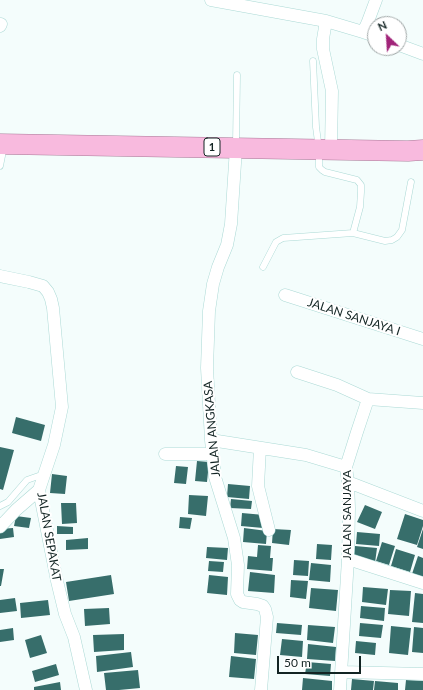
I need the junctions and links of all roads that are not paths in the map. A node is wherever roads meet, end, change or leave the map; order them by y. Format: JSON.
{"nodes":[{"id":1,"x":211,"y":0,"type":"edge"},
{"id":2,"x":376,"y":0,"type":"edge"},
{"id":3,"x":326,"y":21,"type":"junction"},
{"id":4,"x":363,"y":32,"type":"junction"},
{"id":5,"x":367,"y":33,"type":"edge"},
{"id":6,"x":407,"y":48,"type":"edge"},
{"id":7,"x":423,"y":54,"type":"edge"},
{"id":8,"x":313,"y":61,"type":"dead end"},
{"id":9,"x":237,"y":75,"type":"dead end"},
{"id":10,"x":2,"y":144,"type":"edge"},
{"id":11,"x":236,"y":148,"type":"junction"},
{"id":12,"x":325,"y":149,"type":"junction"},
{"id":13,"x":423,"y":150,"type":"edge"},
{"id":14,"x":0,"y":166,"type":"edge"},
{"id":15,"x":411,"y":182,"type":"dead end"},
{"id":16,"x":353,"y":234,"type":"junction"},
{"id":17,"x":263,"y":267,"type":"dead end"},
{"id":18,"x":0,"y":276,"type":"edge"},
{"id":19,"x":285,"y":295,"type":"dead end"},
{"id":20,"x":423,"y":339,"type":"edge"},
{"id":21,"x":297,"y":372,"type":"dead end"},
{"id":22,"x":368,"y":399,"type":"junction"},
{"id":23,"x":423,"y":403,"type":"edge"},
{"id":24,"x":211,"y":440,"type":"junction"},
{"id":25,"x":260,"y":448,"type":"junction"},
{"id":26,"x":165,"y":454,"type":"dead end"},
{"id":27,"x":212,"y":454,"type":"junction"},
{"id":28,"x":346,"y":467,"type":"junction"},
{"id":29,"x":45,"y":473,"type":"junction"},
{"id":30,"x":348,"y":482,"type":"junction"},
{"id":31,"x":39,"y":490,"type":"junction"},
{"id":32,"x":0,"y":506,"type":"edge"},
{"id":33,"x":423,"y":512,"type":"edge"},
{"id":34,"x":0,"y":527,"type":"edge"},
{"id":35,"x":270,"y":530,"type":"dead end"},
{"id":36,"x":348,"y":560,"type":"junction"},
{"id":37,"x":423,"y":584,"type":"edge"},
{"id":38,"x":342,"y":672,"type":"junction"},
{"id":39,"x":423,"y":674,"type":"edge"},
{"id":40,"x":86,"y":690,"type":"edge"},
{"id":41,"x":261,"y":690,"type":"edge"},
{"id":42,"x":340,"y":690,"type":"edge"}],
"edges":[{"from":1,"to":3,"type":"street"},
{"from":2,"to":4,"type":"street"},
{"from":3,"to":4,"type":"street"},
{"from":3,"to":12,"type":"street"},
{"from":4,"to":5,"type":"street"},
{"from":6,"to":7,"type":"street"},
{"from":8,"to":12,"type":"lane"},
{"from":9,"to":11,"type":"lane"},
{"from":10,"to":11,"type":"highway","number":"1"},
{"from":10,"to":14,"type":"lane"},
{"from":11,"to":12,"type":"highway","number":"1"},
{"from":11,"to":24,"type":"street","name":"JALAN ANGKASA"},
{"from":12,"to":13,"type":"highway","number":"1"},
{"from":12,"to":16,"type":"lane"},
{"from":15,"to":16,"type":"lane"},
{"from":16,"to":17,"type":"lane"},
{"from":18,"to":29,"type":"street","name":"JALAN SEPAKAT"},
{"from":19,"to":20,"type":"street","name":"JALAN SANJAYA I"},
{"from":21,"to":22,"type":"street"},
{"from":22,"to":23,"type":"street"},
{"from":22,"to":28,"type":"street","name":"JALAN SANJAYA"},
{"from":24,"to":25,"type":"street"},
{"from":24,"to":27,"type":"street","name":"JALAN ANGKASA"},
{"from":25,"to":28,"type":"street"},
{"from":25,"to":35,"type":"street"},
{"from":26,"to":27,"type":"street"},
{"from":27,"to":41,"type":"street","name":"JALAN ANGKASA"},
{"from":28,"to":30,"type":"street","name":"JALAN SANJAYA"},
{"from":29,"to":31,"type":"street","name":"JALAN SEPAKAT"},
{"from":29,"to":32,"type":"lane"},
{"from":30,"to":33,"type":"street"},
{"from":30,"to":36,"type":"street","name":"JALAN SANJAYA"},
{"from":31,"to":34,"type":"street"},
{"from":31,"to":40,"type":"street","name":"JALAN SEPAKAT"},
{"from":36,"to":37,"type":"street"},
{"from":36,"to":38,"type":"street","name":"JALAN SANJAYA"},
{"from":38,"to":39,"type":"street"},
{"from":38,"to":42,"type":"street","name":"JALAN SANJAYA"}]}
